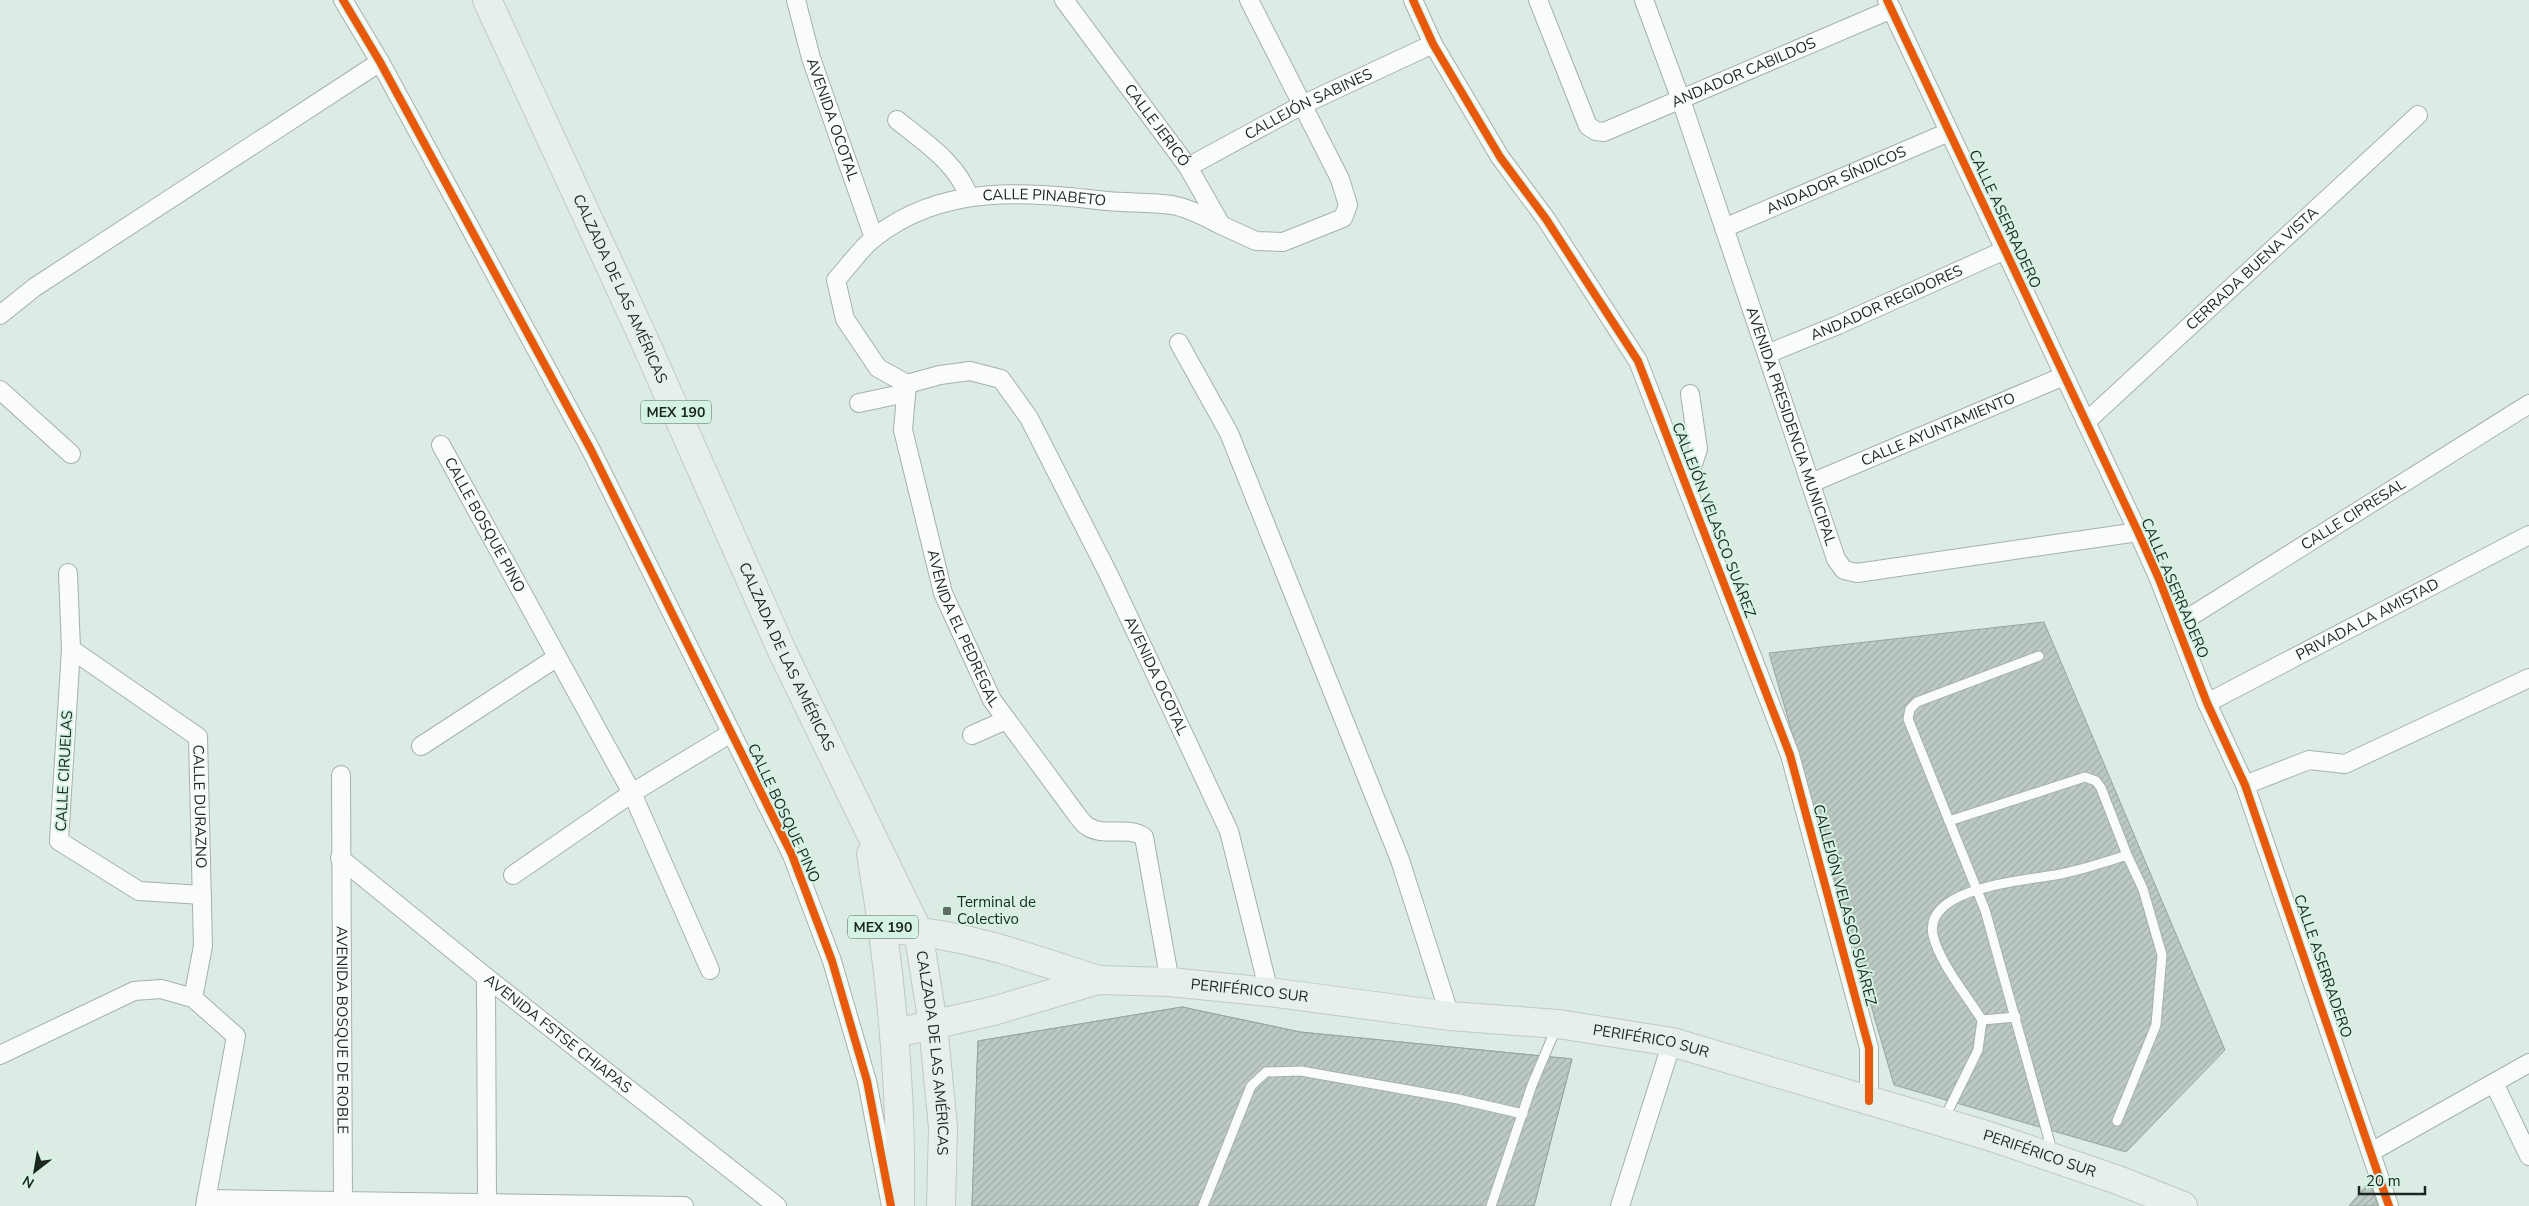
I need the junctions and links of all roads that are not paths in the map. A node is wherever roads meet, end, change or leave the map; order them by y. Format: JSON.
{"nodes":[{"id":1,"x":343,"y":0,"type":"edge"},
{"id":2,"x":487,"y":0,"type":"edge"},
{"id":3,"x":796,"y":0,"type":"edge"},
{"id":4,"x":1064,"y":0,"type":"edge"},
{"id":5,"x":1249,"y":0,"type":"edge"},
{"id":6,"x":1412,"y":0,"type":"edge"},
{"id":7,"x":1538,"y":0,"type":"edge"},
{"id":8,"x":1644,"y":0,"type":"edge"},
{"id":9,"x":1889,"y":5,"type":"edge"},
{"id":10,"x":1433,"y":44,"type":"junction"},
{"id":11,"x":380,"y":62,"type":"junction"},
{"id":12,"x":1682,"y":100,"type":"junction"},
{"id":13,"x":1302,"y":105,"type":"junction"},
{"id":14,"x":2418,"y":115,"type":"dead end"},
{"id":15,"x":897,"y":120,"type":"dead end"},
{"id":16,"x":1949,"y":132,"type":"junction"},
{"id":17,"x":1188,"y":167,"type":"junction"},
{"id":18,"x":969,"y":197,"type":"junction"},
{"id":19,"x":1221,"y":224,"type":"junction"},
{"id":20,"x":1724,"y":228,"type":"junction"},
{"id":21,"x":874,"y":238,"type":"junction"},
{"id":22,"x":2005,"y":250,"type":"junction"},
{"id":23,"x":0,"y":315,"type":"edge"},
{"id":24,"x":1179,"y":343,"type":"dead end"},
{"id":25,"x":1767,"y":354,"type":"junction"},
{"id":26,"x":2064,"y":376,"type":"junction"},
{"id":27,"x":907,"y":388,"type":"junction"},
{"id":28,"x":0,"y":390,"type":"edge"},
{"id":29,"x":1690,"y":394,"type":"dead end"},
{"id":30,"x":859,"y":403,"type":"dead end"},
{"id":31,"x":2529,"y":404,"type":"edge"},
{"id":32,"x":2086,"y":422,"type":"junction"},
{"id":33,"x":441,"y":445,"type":"dead end"},
{"id":34,"x":72,"y":454,"type":"dead end"},
{"id":35,"x":1810,"y":482,"type":"junction"},
{"id":36,"x":1686,"y":485,"type":"junction"},
{"id":37,"x":2138,"y":532,"type":"junction"},
{"id":38,"x":2529,"y":535,"type":"edge"},
{"id":39,"x":68,"y":573,"type":"dead end"},
{"id":40,"x":2177,"y":625,"type":"junction"},
{"id":41,"x":71,"y":649,"type":"junction"},
{"id":42,"x":2039,"y":656,"type":"dead end"},
{"id":43,"x":556,"y":658,"type":"junction"},
{"id":44,"x":2529,"y":678,"type":"edge"},
{"id":45,"x":2207,"y":703,"type":"junction"},
{"id":46,"x":1006,"y":720,"type":"junction"},
{"id":47,"x":731,"y":733,"type":"junction"},
{"id":48,"x":972,"y":735,"type":"dead end"},
{"id":49,"x":421,"y":746,"type":"dead end"},
{"id":50,"x":341,"y":775,"type":"dead end"},
{"id":51,"x":2245,"y":785,"type":"junction"},
{"id":52,"x":632,"y":793,"type":"junction"},
{"id":53,"x":1949,"y":822,"type":"junction"},
{"id":54,"x":866,"y":823,"type":"junction"},
{"id":55,"x":2127,"y":855,"type":"junction"},
{"id":56,"x":340,"y":858,"type":"junction"},
{"id":57,"x":513,"y":875,"type":"dead end"},
{"id":58,"x":1976,"y":889,"type":"junction"},
{"id":59,"x":202,"y":895,"type":"junction"},
{"id":60,"x":884,"y":929,"type":"junction"},
{"id":61,"x":918,"y":931,"type":"junction"},
{"id":62,"x":710,"y":970,"type":"dead end"},
{"id":63,"x":486,"y":977,"type":"junction"},
{"id":64,"x":1098,"y":980,"type":"junction"},
{"id":65,"x":1170,"y":982,"type":"junction"},
{"id":66,"x":1269,"y":992,"type":"junction"},
{"id":67,"x":193,"y":998,"type":"junction"},
{"id":68,"x":1450,"y":1016,"type":"junction"},
{"id":69,"x":2016,"y":1017,"type":"junction"},
{"id":70,"x":1982,"y":1020,"type":"junction"},
{"id":71,"x":933,"y":1024,"type":"junction"},
{"id":72,"x":1558,"y":1024,"type":"junction"},
{"id":73,"x":896,"y":1033,"type":"junction"},
{"id":74,"x":1672,"y":1042,"type":"junction"},
{"id":75,"x":0,"y":1055,"type":"edge"},
{"id":76,"x":2529,"y":1064,"type":"edge"},
{"id":77,"x":2494,"y":1083,"type":"junction"},
{"id":78,"x":1869,"y":1100,"type":"junction"},
{"id":79,"x":1523,"y":1114,"type":"junction"},
{"id":80,"x":2117,"y":1121,"type":"dead end"},
{"id":81,"x":1943,"y":1122,"type":"junction"},
{"id":82,"x":2372,"y":1152,"type":"junction"},
{"id":83,"x":2529,"y":1156,"type":"edge"},
{"id":84,"x":2055,"y":1158,"type":"junction"},
{"id":85,"x":342,"y":1201,"type":"junction"},
{"id":86,"x":206,"y":1202,"type":"edge"},
{"id":87,"x":487,"y":1203,"type":"junction"},
{"id":88,"x":684,"y":1206,"type":"edge"},
{"id":89,"x":777,"y":1206,"type":"edge"},
{"id":90,"x":891,"y":1206,"type":"edge"},
{"id":91,"x":900,"y":1206,"type":"edge"},
{"id":92,"x":941,"y":1206,"type":"edge"},
{"id":93,"x":1203,"y":1206,"type":"edge"},
{"id":94,"x":1491,"y":1206,"type":"edge"},
{"id":95,"x":1620,"y":1206,"type":"edge"},
{"id":96,"x":2183,"y":1206,"type":"edge"},
{"id":97,"x":2389,"y":1206,"type":"edge"}],
"edges":[{"from":1,"to":11,"type":"street"},
{"from":2,"to":54,"type":"main road","name":"CALZADA DE LAS AMÉRICAS","number":"MEX 190"},
{"from":3,"to":21,"type":"street","name":"AVENIDA OCOTAL"},
{"from":4,"to":17,"type":"street","name":"CALLE JERICÓ"},
{"from":5,"to":13,"type":"street"},
{"from":6,"to":10,"type":"street","name":"CALLEJÓN VELASCO SUÁREZ"},
{"from":7,"to":12,"type":"street","name":"ANDADOR CABILDOS"},
{"from":8,"to":12,"type":"street","name":"AVENIDA PRESIDENCIA MUNICIPAL"},
{"from":9,"to":12,"type":"street","name":"ANDADOR CABILDOS"},
{"from":9,"to":16,"type":"street","name":"CALLE ASERRADERO"},
{"from":10,"to":13,"type":"street","name":"CALLEJÓN SABINES"},
{"from":10,"to":36,"type":"street","name":"CALLEJÓN VELASCO SUÁREZ"},
{"from":11,"to":23,"type":"street"},
{"from":11,"to":47,"type":"street"},
{"from":12,"to":20,"type":"street","name":"AVENIDA PRESIDENCIA MUNICIPAL"},
{"from":13,"to":17,"type":"street","name":"CALLEJÓN SABINES"},
{"from":13,"to":19,"type":"street"},
{"from":14,"to":32,"type":"street","name":"CERRADA BUENA VISTA"},
{"from":15,"to":18,"type":"street"},
{"from":16,"to":20,"type":"street","name":"ANDADOR SÍNDICOS"},
{"from":16,"to":22,"type":"street","name":"CALLE ASERRADERO"},
{"from":17,"to":19,"type":"street","name":"CALLE JERICÓ"},
{"from":18,"to":19,"type":"street","name":"CALLE PINABETO"},
{"from":18,"to":21,"type":"street","name":"CALLE PINABETO"},
{"from":20,"to":25,"type":"street","name":"AVENIDA PRESIDENCIA MUNICIPAL"},
{"from":21,"to":27,"type":"street"},
{"from":22,"to":25,"type":"street","name":"ANDADOR REGIDORES"},
{"from":22,"to":26,"type":"street","name":"CALLE ASERRADERO"},
{"from":24,"to":68,"type":"street"},
{"from":25,"to":35,"type":"street","name":"AVENIDA PRESIDENCIA MUNICIPAL"},
{"from":26,"to":32,"type":"street","name":"CALLE ASERRADERO"},
{"from":26,"to":35,"type":"street","name":"CALLE AYUNTAMIENTO"},
{"from":27,"to":30,"type":"street"},
{"from":27,"to":46,"type":"street","name":"AVENIDA EL PEDREGAL"},
{"from":27,"to":66,"type":"street","name":"AVENIDA OCOTAL"},
{"from":28,"to":34,"type":"street"},
{"from":29,"to":36,"type":"street"},
{"from":31,"to":40,"type":"street","name":"CALLE CIPRESAL"},
{"from":32,"to":37,"type":"street","name":"CALLE ASERRADERO"},
{"from":33,"to":43,"type":"street","name":"CALLE BOSQUE PINO"},
{"from":35,"to":37,"type":"street","name":"AVENIDA PRESIDENCIA MUNICIPAL"},
{"from":36,"to":78,"type":"street","name":"CALLEJÓN VELASCO SUÁREZ"},
{"from":37,"to":40,"type":"street","name":"CALLE ASERRADERO"},
{"from":38,"to":45,"type":"street","name":"PRIVADA LA AMISTAD"},
{"from":39,"to":41,"type":"street","name":"CALLE CIRUELAS"},
{"from":40,"to":45,"type":"street","name":"CALLE ASERRADERO"},
{"from":41,"to":59,"type":"street","name":"CALLE DURAZNO"},
{"from":41,"to":59,"type":"street","name":"CALLE CIRUELAS"},
{"from":42,"to":53,"type":"lane"},
{"from":43,"to":49,"type":"street"},
{"from":43,"to":52,"type":"street","name":"CALLE BOSQUE PINO"},
{"from":44,"to":51,"type":"street"},
{"from":45,"to":51,"type":"street","name":"CALLE ASERRADERO"},
{"from":46,"to":48,"type":"street"},
{"from":46,"to":65,"type":"street","name":"AVENIDA EL PEDREGAL"},
{"from":47,"to":52,"type":"street","name":"CALLE BOSQUE PINO"},
{"from":47,"to":90,"type":"street","name":"CALLE BOSQUE PINO"},
{"from":50,"to":56,"type":"street","name":"AVENIDA BOSQUE DE ROBLE"},
{"from":51,"to":82,"type":"street","name":"CALLE ASERRADERO"},
{"from":52,"to":57,"type":"street","name":"CALLE BOSQUE PINO"},
{"from":52,"to":62,"type":"street","name":"CALLE BOSQUE PINO"},
{"from":53,"to":55,"type":"lane"},
{"from":53,"to":58,"type":"lane"},
{"from":54,"to":60,"type":"main road","name":"CALZADA DE LAS AMÉRICAS","number":"MEX 190"},
{"from":54,"to":61,"type":"main road","name":"CALZADA DE LAS AMÉRICAS","number":"MEX 190"},
{"from":55,"to":58,"type":"lane"},
{"from":55,"to":80,"type":"lane"},
{"from":56,"to":63,"type":"street","name":"AVENIDA FSTSE CHIAPAS"},
{"from":56,"to":85,"type":"street","name":"AVENIDA BOSQUE DE ROBLE"},
{"from":58,"to":69,"type":"lane"},
{"from":58,"to":70,"type":"lane"},
{"from":59,"to":67,"type":"street","name":"CALLE DURAZNO"},
{"from":60,"to":61,"type":"main road","name":"PERIFÉRICO SUR"},
{"from":60,"to":73,"type":"main road","name":"CALZADA DE LAS AMÉRICAS","number":"MEX 190"},
{"from":61,"to":64,"type":"main road","name":"PERIFÉRICO SUR"},
{"from":61,"to":71,"type":"main road","name":"CALZADA DE LAS AMÉRICAS","number":"MEX 190"},
{"from":63,"to":87,"type":"street"},
{"from":63,"to":89,"type":"street","name":"AVENIDA FSTSE CHIAPAS"},
{"from":64,"to":65,"type":"main road","name":"PERIFÉRICO SUR"},
{"from":64,"to":71,"type":"main road","name":"PERIFÉRICO SUR"},
{"from":65,"to":66,"type":"main road","name":"PERIFÉRICO SUR"},
{"from":66,"to":68,"type":"main road","name":"PERIFÉRICO SUR"},
{"from":67,"to":75,"type":"street"},
{"from":67,"to":86,"type":"street"},
{"from":68,"to":72,"type":"main road","name":"PERIFÉRICO SUR"},
{"from":69,"to":70,"type":"lane"},
{"from":69,"to":84,"type":"lane"},
{"from":70,"to":81,"type":"lane"},
{"from":71,"to":73,"type":"main road","name":"PERIFÉRICO SUR"},
{"from":71,"to":92,"type":"main road","name":"CALZADA DE LAS AMÉRICAS","number":"MEX 190"},
{"from":72,"to":74,"type":"main road","name":"PERIFÉRICO SUR"},
{"from":72,"to":79,"type":"lane"},
{"from":73,"to":91,"type":"main road","name":"CALZADA DE LAS AMÉRICAS","number":"MEX 190"},
{"from":74,"to":78,"type":"main road","name":"PERIFÉRICO SUR"},
{"from":74,"to":95,"type":"street"},
{"from":76,"to":77,"type":"street"},
{"from":77,"to":82,"type":"street"},
{"from":77,"to":83,"type":"street"},
{"from":78,"to":81,"type":"main road","name":"PERIFÉRICO SUR"},
{"from":79,"to":93,"type":"lane"},
{"from":79,"to":94,"type":"lane"},
{"from":81,"to":84,"type":"main road","name":"PERIFÉRICO SUR"},
{"from":82,"to":97,"type":"street","name":"CALLE ASERRADERO"},
{"from":84,"to":96,"type":"main road","name":"PERIFÉRICO SUR"},
{"from":85,"to":86,"type":"street"},
{"from":85,"to":87,"type":"street"},
{"from":87,"to":88,"type":"street"}]}
